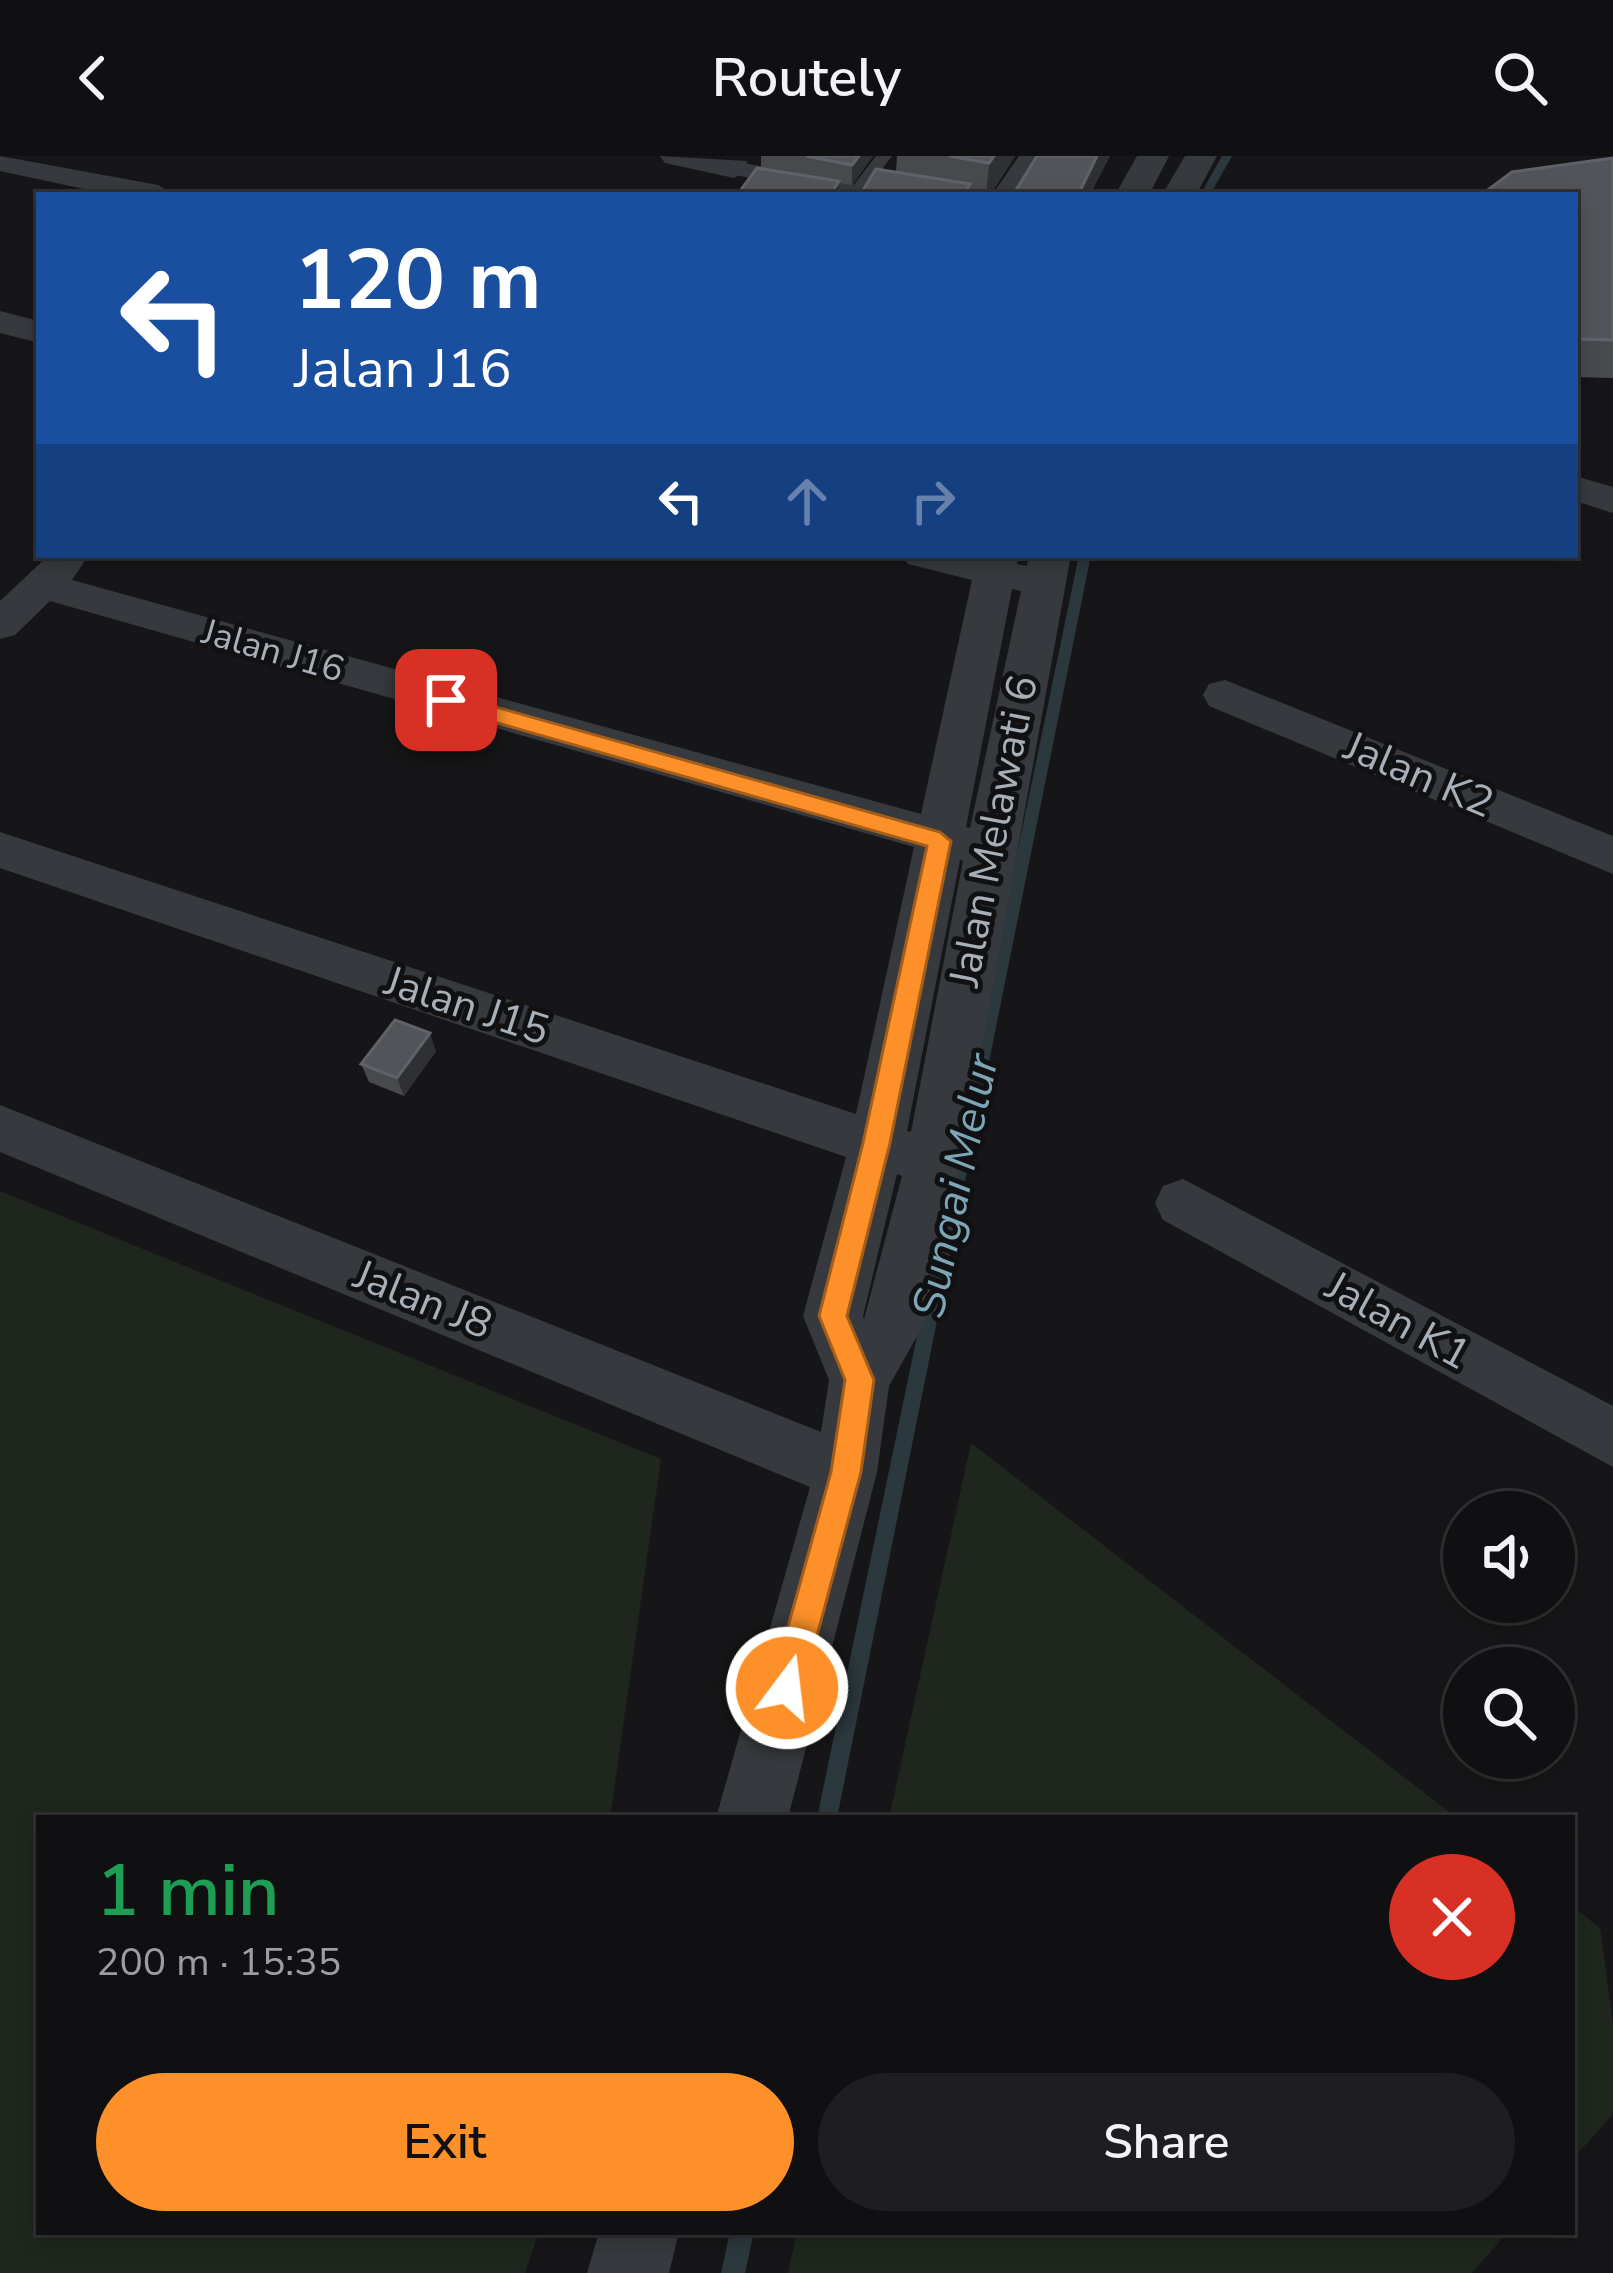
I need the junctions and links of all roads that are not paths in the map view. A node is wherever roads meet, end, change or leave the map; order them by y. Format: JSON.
{"nodes":[{"id":1,"x":676,"y":156,"type":"edge"},
{"id":2,"x":884,"y":156,"type":"edge"},
{"id":3,"x":1035,"y":156,"type":"edge"},
{"id":4,"x":1154,"y":156,"type":"edge"},
{"id":5,"x":1201,"y":156,"type":"edge"},
{"id":6,"x":0,"y":160,"type":"edge"},
{"id":7,"x":739,"y":162,"type":"edge"},
{"id":8,"x":144,"y":192,"type":"edge"},
{"id":9,"x":716,"y":192,"type":"edge"},
{"id":10,"x":852,"y":192,"type":"edge"},
{"id":11,"x":861,"y":192,"type":"edge"},
{"id":12,"x":1011,"y":192,"type":"edge"},
{"id":13,"x":1134,"y":192,"type":"edge"},
{"id":14,"x":1181,"y":192,"type":"edge"},
{"id":15,"x":1578,"y":489,"type":"edge"},
{"id":16,"x":1613,"y":501,"type":"edge"},
{"id":17,"x":950,"y":558,"type":"edge"},
{"id":18,"x":1021,"y":566,"type":"edge"},
{"id":19,"x":58,"y":570,"type":"edge"},
{"id":20,"x":0,"y":625,"type":"edge"},
{"id":21,"x":1226,"y":695,"type":"dead end"},
{"id":22,"x":964,"y":846,"type":"junction"},
{"id":23,"x":0,"y":850,"type":"edge"},
{"id":24,"x":1613,"y":856,"type":"edge"},
{"id":25,"x":0,"y":1128,"type":"edge"},
{"id":26,"x":877,"y":1143,"type":"junction"},
{"id":27,"x":933,"y":1163,"type":"junction"},
{"id":28,"x":1183,"y":1203,"type":"dead end"},
{"id":29,"x":859,"y":1380,"type":"junction"},
{"id":30,"x":1613,"y":1438,"type":"edge"},
{"id":31,"x":846,"y":1472,"type":"junction"},
{"id":32,"x":753,"y":1815,"type":"edge"},
{"id":33,"x":638,"y":2235,"type":"edge"},
{"id":34,"x":628,"y":2273,"type":"edge"}],
"edges":[{"from":1,"to":7,"type":"street"},
{"from":2,"to":11,"type":"lane"},
{"from":3,"to":12,"type":"street"},
{"from":4,"to":13,"type":"street"},
{"from":5,"to":14,"type":"street"},
{"from":6,"to":8,"type":"street"},
{"from":7,"to":9,"type":"street"},
{"from":7,"to":10,"type":"street"},
{"from":15,"to":16,"type":"street"},
{"from":17,"to":18,"type":"street"},
{"from":18,"to":22,"type":"street","name":"Jalan Melawati 6"},
{"from":19,"to":20,"type":"street"},
{"from":19,"to":22,"type":"street","name":"Jalan J16"},
{"from":21,"to":24,"type":"street","name":"Jalan K2"},
{"from":22,"to":26,"type":"street","name":"Jalan Melawati 6"},
{"from":22,"to":27,"type":"street","name":"Jalan Melawati 6"},
{"from":23,"to":26,"type":"street","name":"Jalan J15"},
{"from":25,"to":31,"type":"street","name":"Jalan J8"},
{"from":26,"to":27,"type":"street","name":"Jalan J15"},
{"from":26,"to":29,"type":"street","name":"Jalan Melawati 6"},
{"from":27,"to":29,"type":"street","name":"Jalan Melawati 6"},
{"from":28,"to":30,"type":"street","name":"Jalan K1"},
{"from":29,"to":31,"type":"street","name":"Jalan Melawati 6"},
{"from":31,"to":32,"type":"street","name":"Jalan Melawati 6"},
{"from":33,"to":34,"type":"street"}]}
